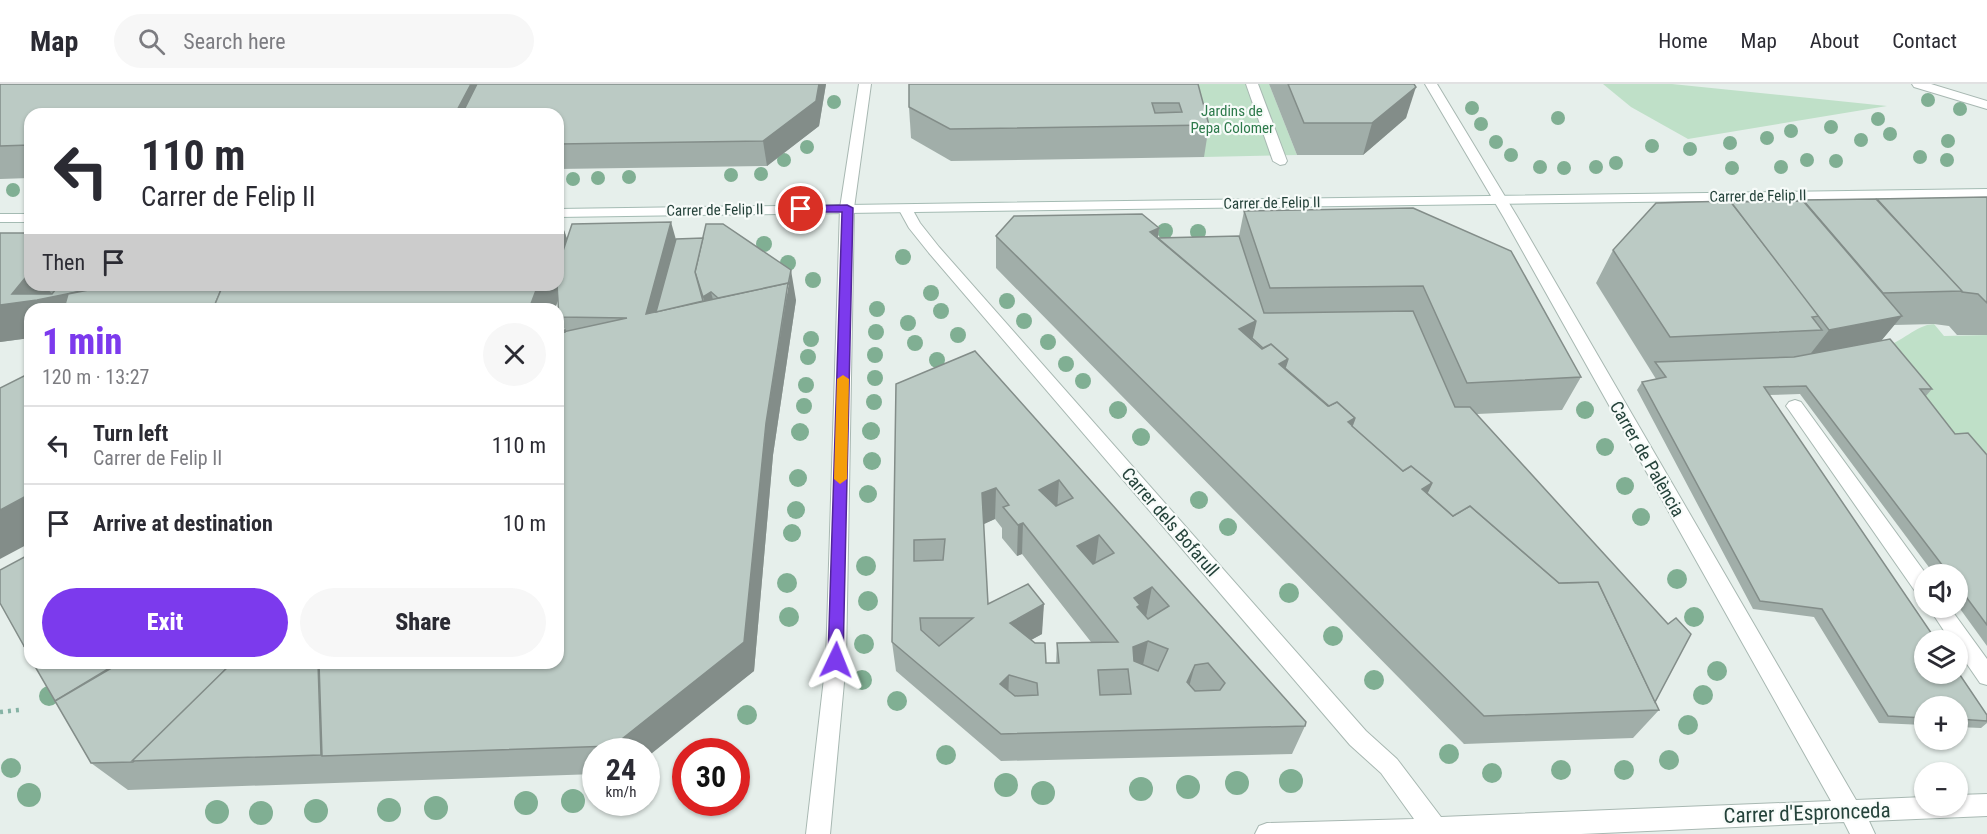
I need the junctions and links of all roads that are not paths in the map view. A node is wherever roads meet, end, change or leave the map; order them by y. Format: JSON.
{"nodes":[{"id":1,"x":865,"y":84,"type":"edge"},
{"id":2,"x":1252,"y":84,"type":"edge"},
{"id":3,"x":1431,"y":84,"type":"edge"},
{"id":4,"x":1918,"y":84,"type":"edge"},
{"id":5,"x":1960,"y":84,"type":"edge"},
{"id":6,"x":1987,"y":92,"type":"edge"},
{"id":7,"x":1987,"y":105,"type":"edge"},
{"id":8,"x":1280,"y":161,"type":"dead end"},
{"id":9,"x":1987,"y":193,"type":"edge"},
{"id":10,"x":1499,"y":200,"type":"junction"},
{"id":11,"x":847,"y":208,"type":"junction"},
{"id":12,"x":905,"y":208,"type":"junction"},
{"id":13,"x":564,"y":213,"type":"edge"},
{"id":14,"x":0,"y":218,"type":"edge"},
{"id":15,"x":24,"y":218,"type":"edge"},
{"id":16,"x":1795,"y":406,"type":"dead end"},
{"id":17,"x":1914,"y":574,"type":"edge"},
{"id":18,"x":1946,"y":618,"type":"edge"},
{"id":19,"x":1987,"y":675,"type":"edge"},
{"id":20,"x":1987,"y":805,"type":"edge"},
{"id":21,"x":1850,"y":811,"type":"junction"},
{"id":22,"x":1436,"y":831,"type":"edge"},
{"id":23,"x":818,"y":834,"type":"edge"},
{"id":24,"x":1267,"y":834,"type":"edge"},
{"id":25,"x":1863,"y":834,"type":"edge"}],
"edges":[{"from":1,"to":11,"type":"street"},
{"from":2,"to":8,"type":"street"},
{"from":3,"to":10,"type":"street","name":"Carrer de Palència"},
{"from":4,"to":7,"type":"street"},
{"from":5,"to":6,"type":"street"},
{"from":9,"to":10,"type":"street","name":"Carrer de Felip II"},
{"from":10,"to":12,"type":"street","name":"Carrer de Felip II"},
{"from":10,"to":21,"type":"street","name":"Carrer de Palència"},
{"from":11,"to":12,"type":"street","name":"Carrer de Felip II"},
{"from":11,"to":13,"type":"street","name":"Carrer de Felip II"},
{"from":11,"to":23,"type":"street"},
{"from":12,"to":22,"type":"street","name":"Carrer dels Bofarull"},
{"from":14,"to":15,"type":"street"},
{"from":16,"to":17,"type":"street"},
{"from":18,"to":19,"type":"street"},
{"from":20,"to":21,"type":"street","name":"Carrer d'Espronceda"},
{"from":21,"to":22,"type":"street","name":"Carrer d'Espronceda"},
{"from":21,"to":25,"type":"street","name":"Carrer de Palència"},
{"from":22,"to":24,"type":"street","name":"Carrer d'Espronceda"}]}
